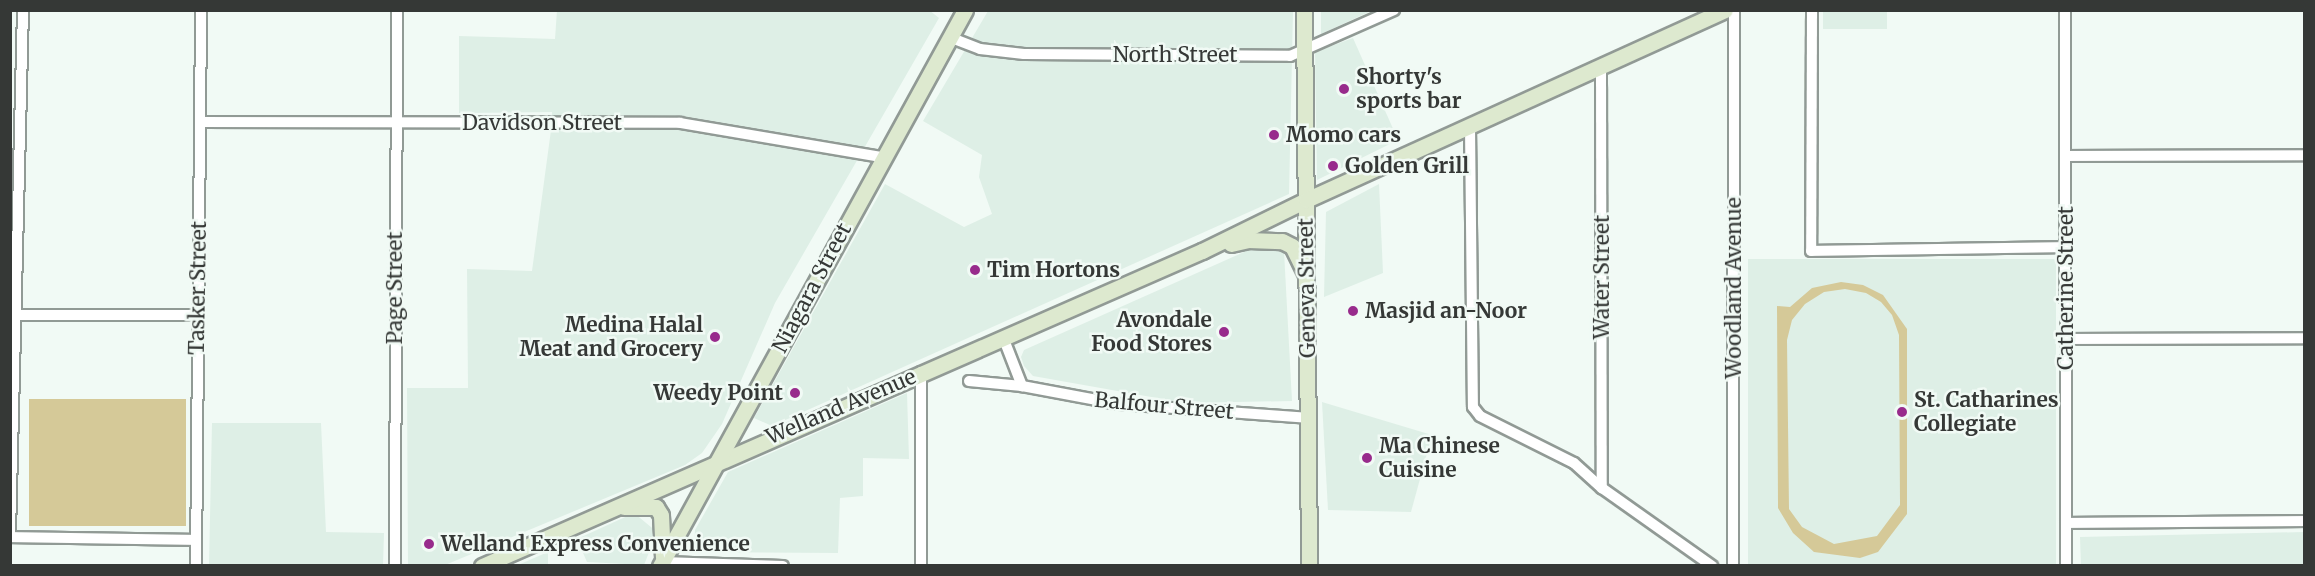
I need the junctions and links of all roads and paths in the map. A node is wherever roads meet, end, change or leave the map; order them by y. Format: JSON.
{"nodes":[{"id":1,"x":23,"y":10,"type":"edge"},
{"id":2,"x":201,"y":10,"type":"edge"},
{"id":3,"x":397,"y":10,"type":"edge"},
{"id":4,"x":965,"y":10,"type":"edge"},
{"id":5,"x":1304,"y":10,"type":"edge"},
{"id":6,"x":1394,"y":10,"type":"edge"},
{"id":7,"x":1725,"y":10,"type":"edge"},
{"id":8,"x":1734,"y":10,"type":"edge"},
{"id":9,"x":1812,"y":10,"type":"edge"},
{"id":10,"x":2065,"y":10,"type":"edge"},
{"id":11,"x":949,"y":37,"type":"junction"},
{"id":12,"x":1304,"y":52,"type":"junction"},
{"id":13,"x":1601,"y":67,"type":"junction"},
{"id":14,"x":200,"y":122,"type":"junction"},
{"id":15,"x":397,"y":123,"type":"junction"},
{"id":16,"x":1470,"y":126,"type":"junction"},
{"id":17,"x":2304,"y":155,"type":"edge"},
{"id":18,"x":2066,"y":156,"type":"junction"},
{"id":19,"x":882,"y":158,"type":"junction"},
{"id":20,"x":1306,"y":200,"type":"junction"},
{"id":21,"x":2066,"y":247,"type":"junction"},
{"id":22,"x":1202,"y":251,"type":"junction"},
{"id":23,"x":1308,"y":279,"type":"junction"},
{"id":24,"x":13,"y":315,"type":"edge"},
{"id":25,"x":197,"y":315,"type":"junction"},
{"id":26,"x":1003,"y":336,"type":"junction"},
{"id":27,"x":2304,"y":338,"type":"edge"},
{"id":28,"x":2066,"y":339,"type":"junction"},
{"id":29,"x":921,"y":372,"type":"junction"},
{"id":30,"x":969,"y":381,"type":"dead end"},
{"id":31,"x":1022,"y":386,"type":"junction"},
{"id":32,"x":1308,"y":418,"type":"junction"},
{"id":33,"x":717,"y":464,"type":"junction"},
{"id":34,"x":1602,"y":488,"type":"junction"},
{"id":35,"x":609,"y":510,"type":"junction"},
{"id":36,"x":2304,"y":521,"type":"edge"},
{"id":37,"x":2066,"y":523,"type":"junction"},
{"id":38,"x":10,"y":536,"type":"edge"},
{"id":39,"x":196,"y":540,"type":"junction"},
{"id":40,"x":662,"y":564,"type":"edge"},
{"id":41,"x":196,"y":566,"type":"edge"},
{"id":42,"x":395,"y":566,"type":"edge"},
{"id":43,"x":482,"y":566,"type":"edge"},
{"id":44,"x":783,"y":566,"type":"edge"},
{"id":45,"x":921,"y":566,"type":"edge"},
{"id":46,"x":1309,"y":566,"type":"edge"},
{"id":47,"x":1712,"y":566,"type":"edge"},
{"id":48,"x":1733,"y":566,"type":"edge"},
{"id":49,"x":2066,"y":566,"type":"edge"}],
"edges":[{"from":1,"to":24,"type":"street"},
{"from":2,"to":14,"type":"street","name":"Tasker Street"},
{"from":3,"to":15,"type":"street","name":"Page Street"},
{"from":4,"to":11,"type":"main road","name":"Niagara Street"},
{"from":5,"to":12,"type":"main road","name":"Geneva Street"},
{"from":6,"to":12,"type":"street","name":"North Street"},
{"from":7,"to":13,"type":"main road"},
{"from":8,"to":48,"type":"street","name":"Woodland Avenue"},
{"from":9,"to":21,"type":"street"},
{"from":10,"to":18,"type":"street","name":"Catherine Street"},
{"from":11,"to":12,"type":"street","name":"North Street"},
{"from":11,"to":19,"type":"main road","name":"Niagara Street"},
{"from":12,"to":20,"type":"main road","name":"Geneva Street"},
{"from":13,"to":16,"type":"main road"},
{"from":13,"to":34,"type":"street","name":"Water Street"},
{"from":14,"to":15,"type":"street","name":"Davidson Street"},
{"from":14,"to":25,"type":"street","name":"Tasker Street"},
{"from":15,"to":19,"type":"street","name":"Davidson Street"},
{"from":15,"to":42,"type":"street","name":"Page Street"},
{"from":16,"to":20,"type":"main road"},
{"from":16,"to":34,"type":"street"},
{"from":17,"to":18,"type":"street"},
{"from":18,"to":21,"type":"street","name":"Catherine Street"},
{"from":19,"to":33,"type":"main road","name":"Niagara Street"},
{"from":20,"to":22,"type":"main road"},
{"from":20,"to":23,"type":"main road","name":"Geneva Street"},
{"from":21,"to":28,"type":"street","name":"Catherine Street"},
{"from":22,"to":23,"type":"main road"},
{"from":22,"to":26,"type":"main road","name":"Welland Avenue"},
{"from":23,"to":32,"type":"main road","name":"Geneva Street"},
{"from":24,"to":25,"type":"street"},
{"from":24,"to":38,"type":"street"},
{"from":25,"to":39,"type":"street","name":"Tasker Street"},
{"from":26,"to":29,"type":"main road","name":"Welland Avenue"},
{"from":26,"to":31,"type":"street"},
{"from":27,"to":28,"type":"street"},
{"from":28,"to":37,"type":"street","name":"Catherine Street"},
{"from":29,"to":33,"type":"main road","name":"Welland Avenue"},
{"from":29,"to":45,"type":"street"},
{"from":30,"to":31,"type":"street","name":"Balfour Street"},
{"from":31,"to":32,"type":"street","name":"Balfour Street"},
{"from":32,"to":46,"type":"main road","name":"Geneva Street"},
{"from":33,"to":35,"type":"main road","name":"Welland Avenue"},
{"from":33,"to":40,"type":"main road","name":"Niagara Street"},
{"from":34,"to":47,"type":"street"},
{"from":35,"to":40,"type":"main road"},
{"from":35,"to":43,"type":"main road","name":"Welland Avenue"},
{"from":36,"to":37,"type":"street"},
{"from":37,"to":49,"type":"street","name":"Catherine Street"},
{"from":38,"to":39,"type":"street"},
{"from":39,"to":41,"type":"street","name":"Tasker Street"},
{"from":40,"to":44,"type":"street"}]}
